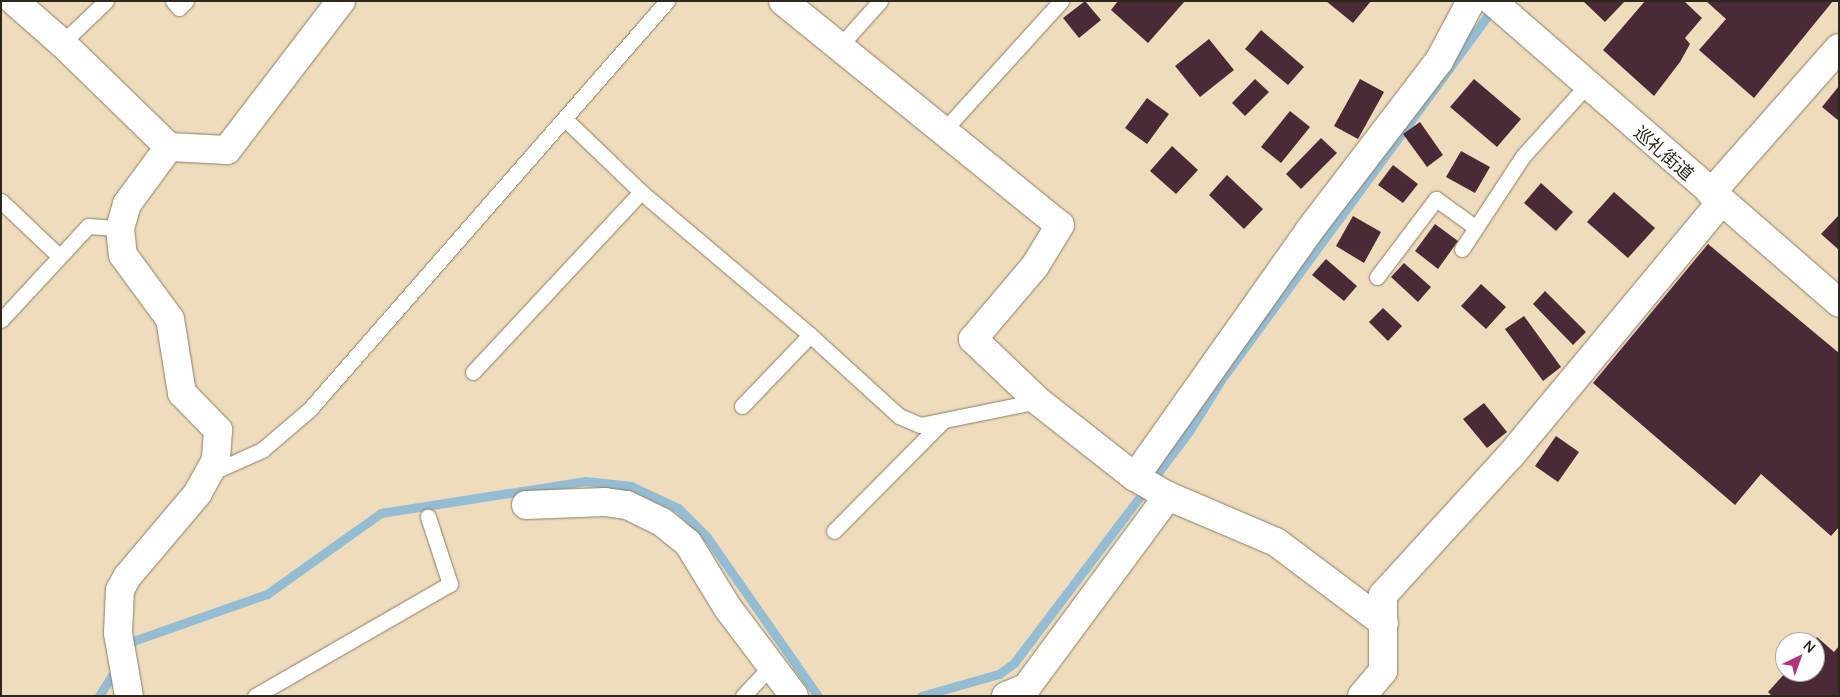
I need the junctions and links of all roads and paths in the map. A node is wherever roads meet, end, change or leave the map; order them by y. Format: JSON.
{"nodes":[{"id":1,"x":14,"y":1,"type":"edge"},
{"id":2,"x":106,"y":1,"type":"edge"},
{"id":3,"x":173,"y":1,"type":"edge"},
{"id":4,"x":186,"y":1,"type":"edge"},
{"id":5,"x":341,"y":1,"type":"edge"},
{"id":6,"x":667,"y":1,"type":"edge"},
{"id":7,"x":784,"y":1,"type":"edge"},
{"id":8,"x":880,"y":1,"type":"edge"},
{"id":9,"x":1060,"y":1,"type":"edge"},
{"id":10,"x":1471,"y":1,"type":"edge"},
{"id":11,"x":1492,"y":1,"type":"edge"},
{"id":12,"x":62,"y":43,"type":"junction"},
{"id":13,"x":838,"y":48,"type":"junction"},
{"id":14,"x":1839,"y":48,"type":"edge"},
{"id":15,"x":1586,"y":86,"type":"junction"},
{"id":16,"x":565,"y":119,"type":"junction"},
{"id":17,"x":945,"y":129,"type":"junction"},
{"id":18,"x":169,"y":147,"type":"junction"},
{"id":19,"x":641,"y":192,"type":"junction"},
{"id":20,"x":1716,"y":198,"type":"junction"},
{"id":21,"x":1,"y":201,"type":"edge"},
{"id":22,"x":120,"y":228,"type":"junction"},
{"id":23,"x":1475,"y":228,"type":"junction"},
{"id":24,"x":1462,"y":249,"type":"dead end"},
{"id":25,"x":59,"y":256,"type":"junction"},
{"id":26,"x":1377,"y":277,"type":"dead end"},
{"id":27,"x":1839,"y":303,"type":"edge"},
{"id":28,"x":1,"y":320,"type":"edge"},
{"id":29,"x":810,"y":335,"type":"junction"},
{"id":30,"x":473,"y":372,"type":"dead end"},
{"id":31,"x":1038,"y":401,"type":"junction"},
{"id":32,"x":742,"y":406,"type":"dead end"},
{"id":33,"x":942,"y":422,"type":"junction"},
{"id":34,"x":211,"y":469,"type":"junction"},
{"id":35,"x":1135,"y":477,"type":"junction"},
{"id":36,"x":1168,"y":496,"type":"junction"},
{"id":37,"x":526,"y":505,"type":"dead end"},
{"id":38,"x":428,"y":517,"type":"dead end"},
{"id":39,"x":834,"y":531,"type":"dead end"},
{"id":40,"x":1384,"y":623,"type":"junction"},
{"id":41,"x":772,"y":666,"type":"junction"},
{"id":42,"x":126,"y":686,"type":"edge"},
{"id":43,"x":255,"y":696,"type":"edge"},
{"id":44,"x":743,"y":696,"type":"edge"},
{"id":45,"x":794,"y":696,"type":"edge"},
{"id":46,"x":1006,"y":696,"type":"edge"},
{"id":47,"x":1362,"y":696,"type":"edge"}],
"edges":[{"from":1,"to":12,"type":"street"},
{"from":2,"to":12,"type":"lane"},
{"from":3,"to":4,"type":"lane"},
{"from":5,"to":18,"type":"street"},
{"from":6,"to":16,"type":"lane"},
{"from":7,"to":13,"type":"street"},
{"from":8,"to":13,"type":"lane"},
{"from":9,"to":17,"type":"lane"},
{"from":10,"to":35,"type":"street"},
{"from":11,"to":15,"type":"street","name":"巡礼街道"},
{"from":12,"to":18,"type":"street"},
{"from":13,"to":17,"type":"street"},
{"from":14,"to":20,"type":"street"},
{"from":15,"to":20,"type":"street","name":"巡礼街道"},
{"from":15,"to":23,"type":"lane"},
{"from":16,"to":19,"type":"lane"},
{"from":16,"to":34,"type":"lane"},
{"from":17,"to":31,"type":"street"},
{"from":18,"to":22,"type":"street"},
{"from":19,"to":29,"type":"lane"},
{"from":19,"to":30,"type":"lane"},
{"from":20,"to":27,"type":"street","name":"巡礼街道"},
{"from":20,"to":40,"type":"street"},
{"from":21,"to":25,"type":"lane"},
{"from":22,"to":25,"type":"lane"},
{"from":22,"to":34,"type":"street"},
{"from":23,"to":24,"type":"lane"},
{"from":23,"to":26,"type":"lane"},
{"from":25,"to":28,"type":"lane"},
{"from":29,"to":32,"type":"lane"},
{"from":29,"to":33,"type":"lane"},
{"from":31,"to":33,"type":"lane"},
{"from":31,"to":35,"type":"street"},
{"from":33,"to":39,"type":"lane"},
{"from":34,"to":42,"type":"street"},
{"from":35,"to":36,"type":"street"},
{"from":36,"to":40,"type":"street"},
{"from":36,"to":46,"type":"street"},
{"from":37,"to":41,"type":"street"},
{"from":38,"to":43,"type":"lane"},
{"from":40,"to":47,"type":"street"},
{"from":41,"to":44,"type":"lane"},
{"from":41,"to":45,"type":"street"}]}
